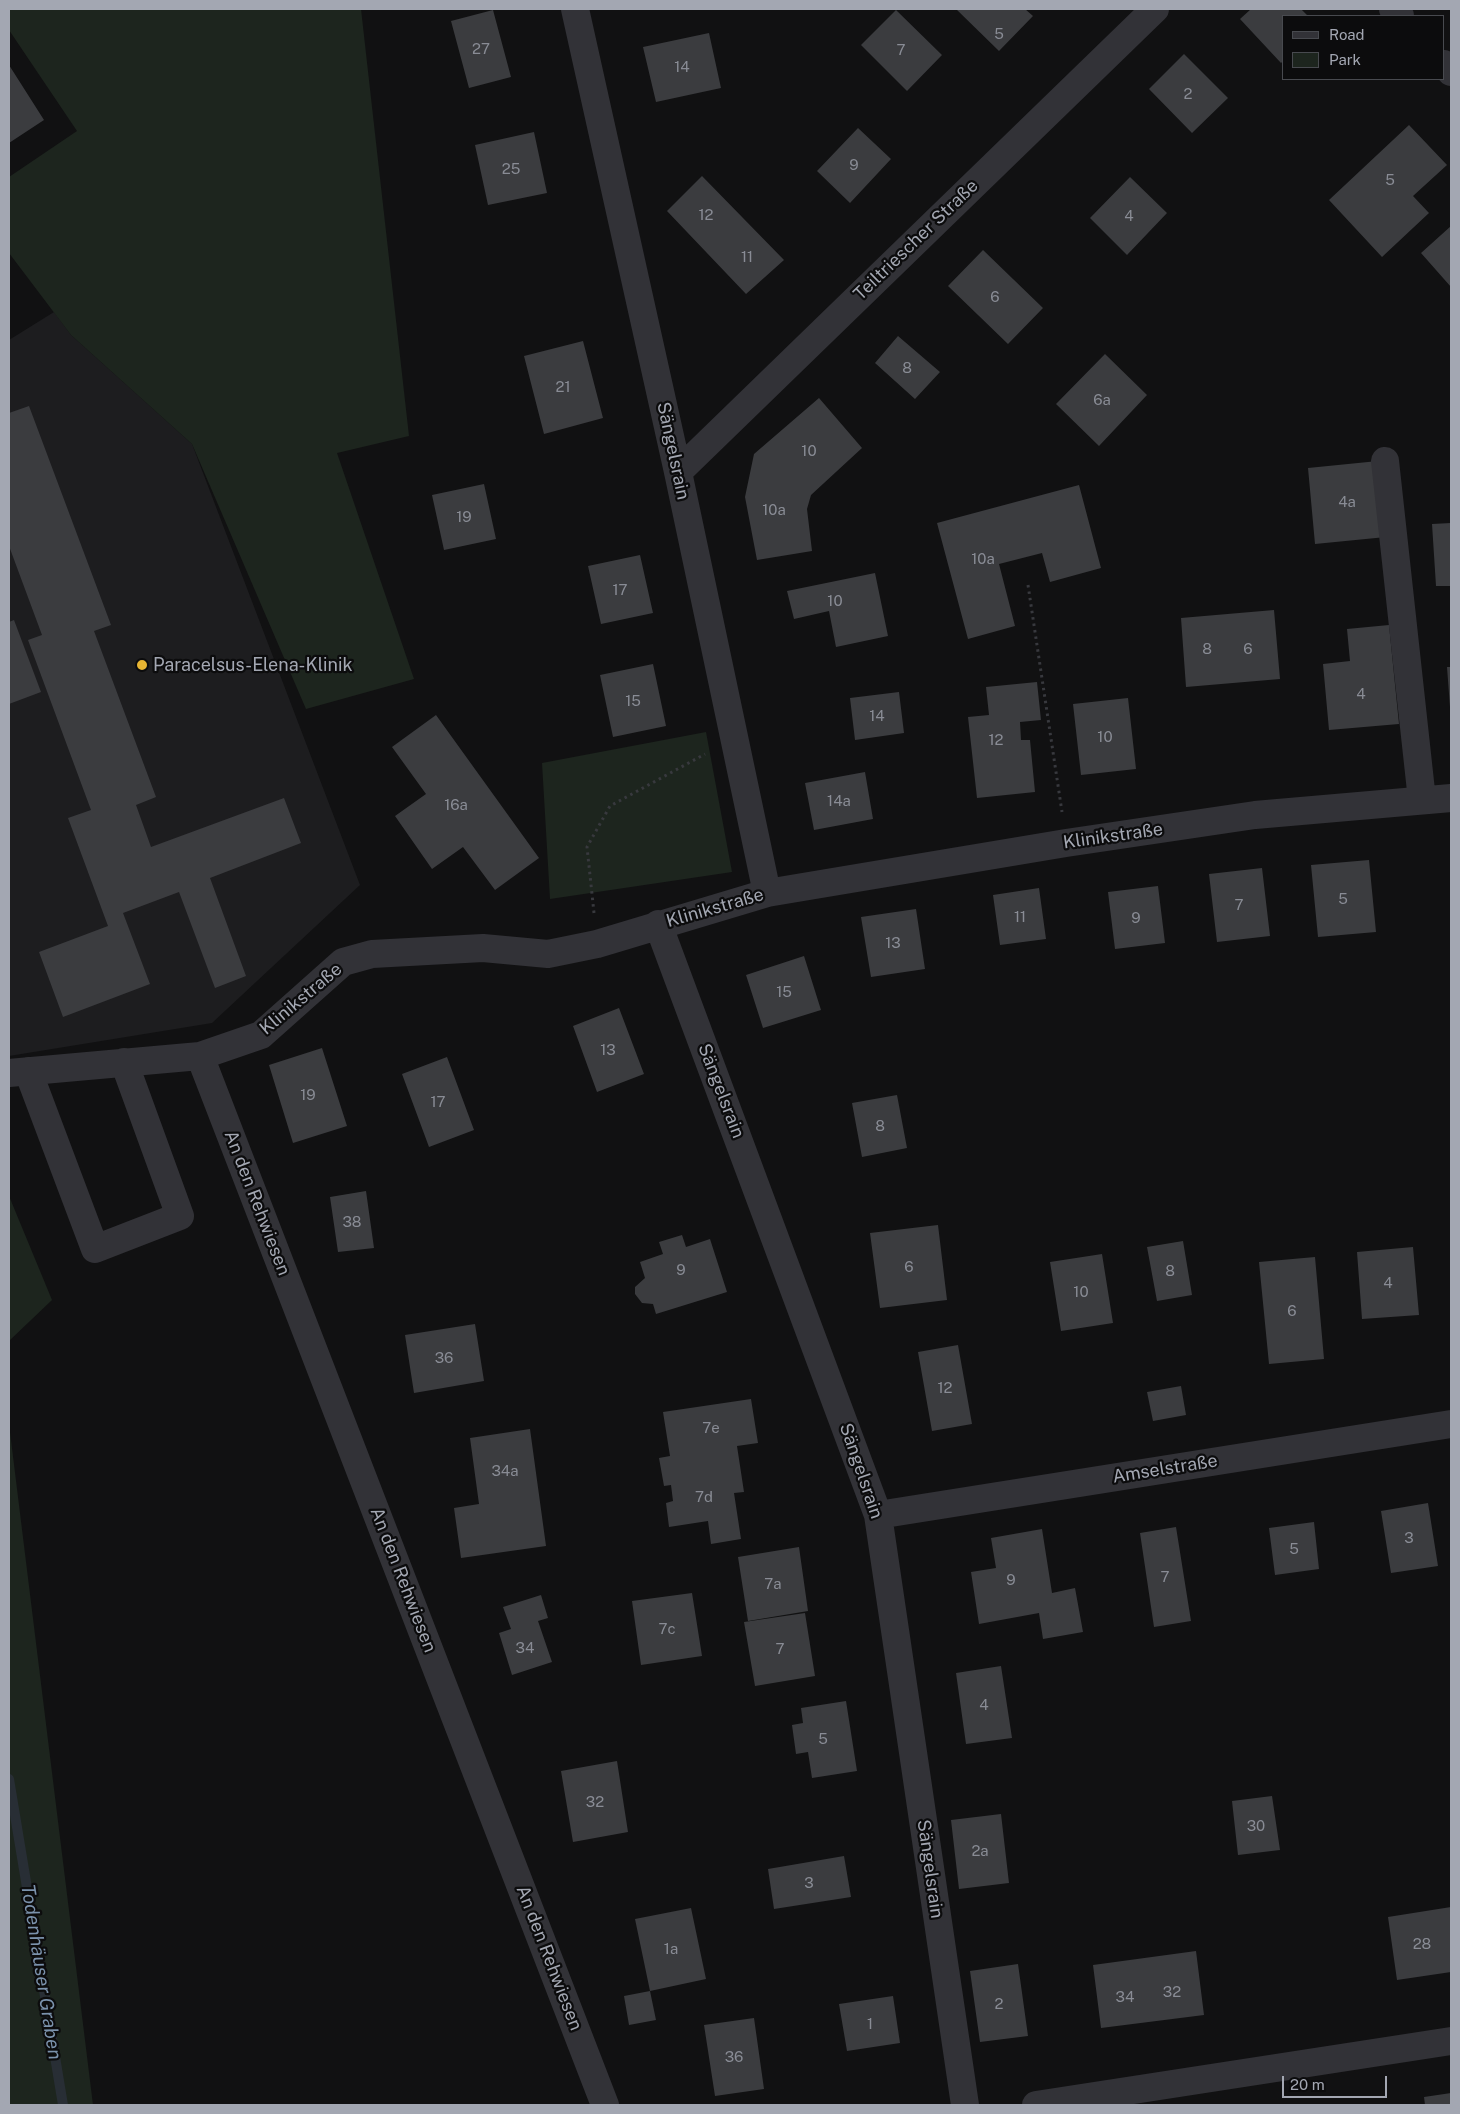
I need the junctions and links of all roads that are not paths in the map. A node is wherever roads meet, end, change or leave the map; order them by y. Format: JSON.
{"nodes":[{"id":1,"x":576,"y":9,"type":"edge"},
{"id":2,"x":1155,"y":9,"type":"edge"},
{"id":3,"x":1385,"y":461,"type":"dead end"},
{"id":4,"x":678,"y":472,"type":"junction"},
{"id":5,"x":1451,"y":798,"type":"edge"},
{"id":6,"x":1422,"y":800,"type":"junction"},
{"id":7,"x":767,"y":893,"type":"junction"},
{"id":8,"x":658,"y":924,"type":"junction"},
{"id":9,"x":200,"y":1056,"type":"junction"},
{"id":10,"x":124,"y":1062,"type":"junction"},
{"id":11,"x":18,"y":1072,"type":"edge"},
{"id":12,"x":1451,"y":1424,"type":"edge"},
{"id":13,"x":878,"y":1515,"type":"junction"},
{"id":14,"x":1451,"y":2041,"type":"edge"},
{"id":15,"x":605,"y":2105,"type":"edge"},
{"id":16,"x":965,"y":2105,"type":"edge"},
{"id":17,"x":1036,"y":2105,"type":"edge"}],
"edges":[{"from":1,"to":4,"type":"street","name":"Sängelsrain"},
{"from":2,"to":4,"type":"street","name":"Teiltriescher Straße"},
{"from":3,"to":6,"type":"street"},
{"from":4,"to":7,"type":"street","name":"Sängelsrain"},
{"from":5,"to":6,"type":"street","name":"Klinikstraße"},
{"from":6,"to":7,"type":"street","name":"Klinikstraße"},
{"from":7,"to":8,"type":"street","name":"Klinikstraße"},
{"from":8,"to":9,"type":"street","name":"Klinikstraße"},
{"from":8,"to":13,"type":"street","name":"Sängelsrain"},
{"from":9,"to":10,"type":"street","name":"Klinikstraße"},
{"from":9,"to":15,"type":"street","name":"An den Rehwiesen"},
{"from":10,"to":11,"type":"street","name":"Klinikstraße"},
{"from":10,"to":11,"type":"street"},
{"from":12,"to":13,"type":"street","name":"Amselstraße"},
{"from":13,"to":16,"type":"street","name":"Sängelsrain"},
{"from":14,"to":17,"type":"street"}]}
